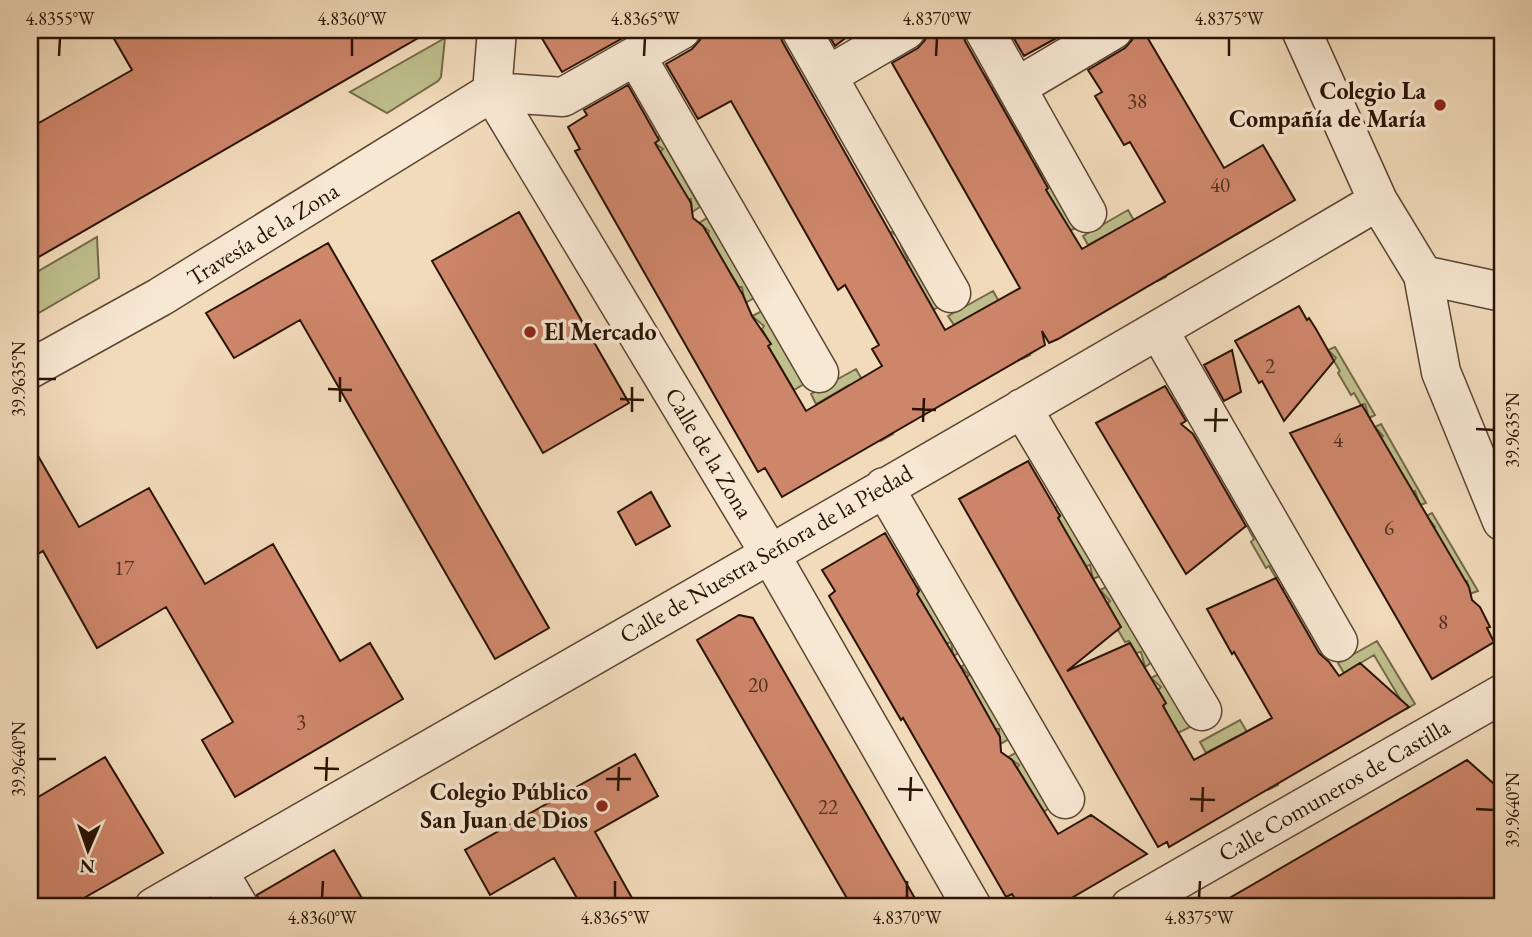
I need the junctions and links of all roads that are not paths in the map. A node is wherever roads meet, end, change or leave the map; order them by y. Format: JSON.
{"nodes":[{"id":1,"x":497,"y":30,"type":"edge"},
{"id":2,"x":681,"y":30,"type":"edge"},
{"id":3,"x":801,"y":30,"type":"edge"},
{"id":4,"x":906,"y":30,"type":"edge"},
{"id":5,"x":984,"y":30,"type":"edge"},
{"id":6,"x":1113,"y":30,"type":"edge"},
{"id":7,"x":1301,"y":30,"type":"edge"},
{"id":8,"x":636,"y":55,"type":"junction"},
{"id":9,"x":827,"y":76,"type":"junction"},
{"id":10,"x":1017,"y":87,"type":"junction"},
{"id":11,"x":492,"y":92,"type":"junction"},
{"id":12,"x":1378,"y":201,"type":"junction"},
{"id":13,"x":1087,"y":213,"type":"dead end"},
{"id":14,"x":1423,"y":275,"type":"junction"},
{"id":15,"x":1502,"y":292,"type":"edge"},
{"id":16,"x":951,"y":293,"type":"dead end"},
{"id":17,"x":1159,"y":331,"type":"junction"},
{"id":18,"x":30,"y":369,"type":"edge"},
{"id":19,"x":819,"y":373,"type":"dead end"},
{"id":20,"x":1022,"y":408,"type":"junction"},
{"id":21,"x":884,"y":487,"type":"junction"},
{"id":22,"x":1502,"y":521,"type":"edge"},
{"id":23,"x":770,"y":554,"type":"junction"},
{"id":24,"x":1338,"y":642,"type":"dead end"},
{"id":25,"x":1502,"y":694,"type":"edge"},
{"id":26,"x":1202,"y":711,"type":"dead end"},
{"id":27,"x":1065,"y":799,"type":"dead end"},
{"id":28,"x":218,"y":871,"type":"junction"},
{"id":29,"x":154,"y":907,"type":"edge"},
{"id":30,"x":239,"y":907,"type":"edge"},
{"id":31,"x":972,"y":907,"type":"edge"},
{"id":32,"x":1130,"y":907,"type":"edge"}],
"edges":[{"from":1,"to":11,"type":"street"},
{"from":2,"to":8,"type":"street"},
{"from":3,"to":9,"type":"street"},
{"from":4,"to":9,"type":"street"},
{"from":5,"to":10,"type":"street"},
{"from":6,"to":10,"type":"street"},
{"from":7,"to":12,"type":"street"},
{"from":8,"to":11,"type":"street"},
{"from":8,"to":19,"type":"street"},
{"from":9,"to":16,"type":"street"},
{"from":10,"to":13,"type":"street"},
{"from":11,"to":18,"type":"street","name":"Travesía de la Zona"},
{"from":11,"to":23,"type":"street","name":"Calle de la Zona"},
{"from":12,"to":14,"type":"street"},
{"from":12,"to":17,"type":"street","name":"Calle de Nuestra Señora de la Piedad"},
{"from":14,"to":15,"type":"street"},
{"from":14,"to":22,"type":"street"},
{"from":17,"to":20,"type":"street","name":"Calle de Nuestra Señora de la Piedad"},
{"from":17,"to":24,"type":"street"},
{"from":20,"to":21,"type":"street","name":"Calle de Nuestra Señora de la Piedad"},
{"from":20,"to":26,"type":"street"},
{"from":21,"to":23,"type":"street","name":"Calle de Nuestra Señora de la Piedad"},
{"from":21,"to":27,"type":"street"},
{"from":23,"to":28,"type":"street","name":"Calle de Nuestra Señora de la Piedad"},
{"from":23,"to":31,"type":"street","name":"Calle de la Zona"},
{"from":25,"to":32,"type":"street","name":"Calle Comuneros de Castilla"},
{"from":28,"to":29,"type":"street","name":"Calle de Nuestra Señora de la Piedad"},
{"from":28,"to":30,"type":"street"}]}
